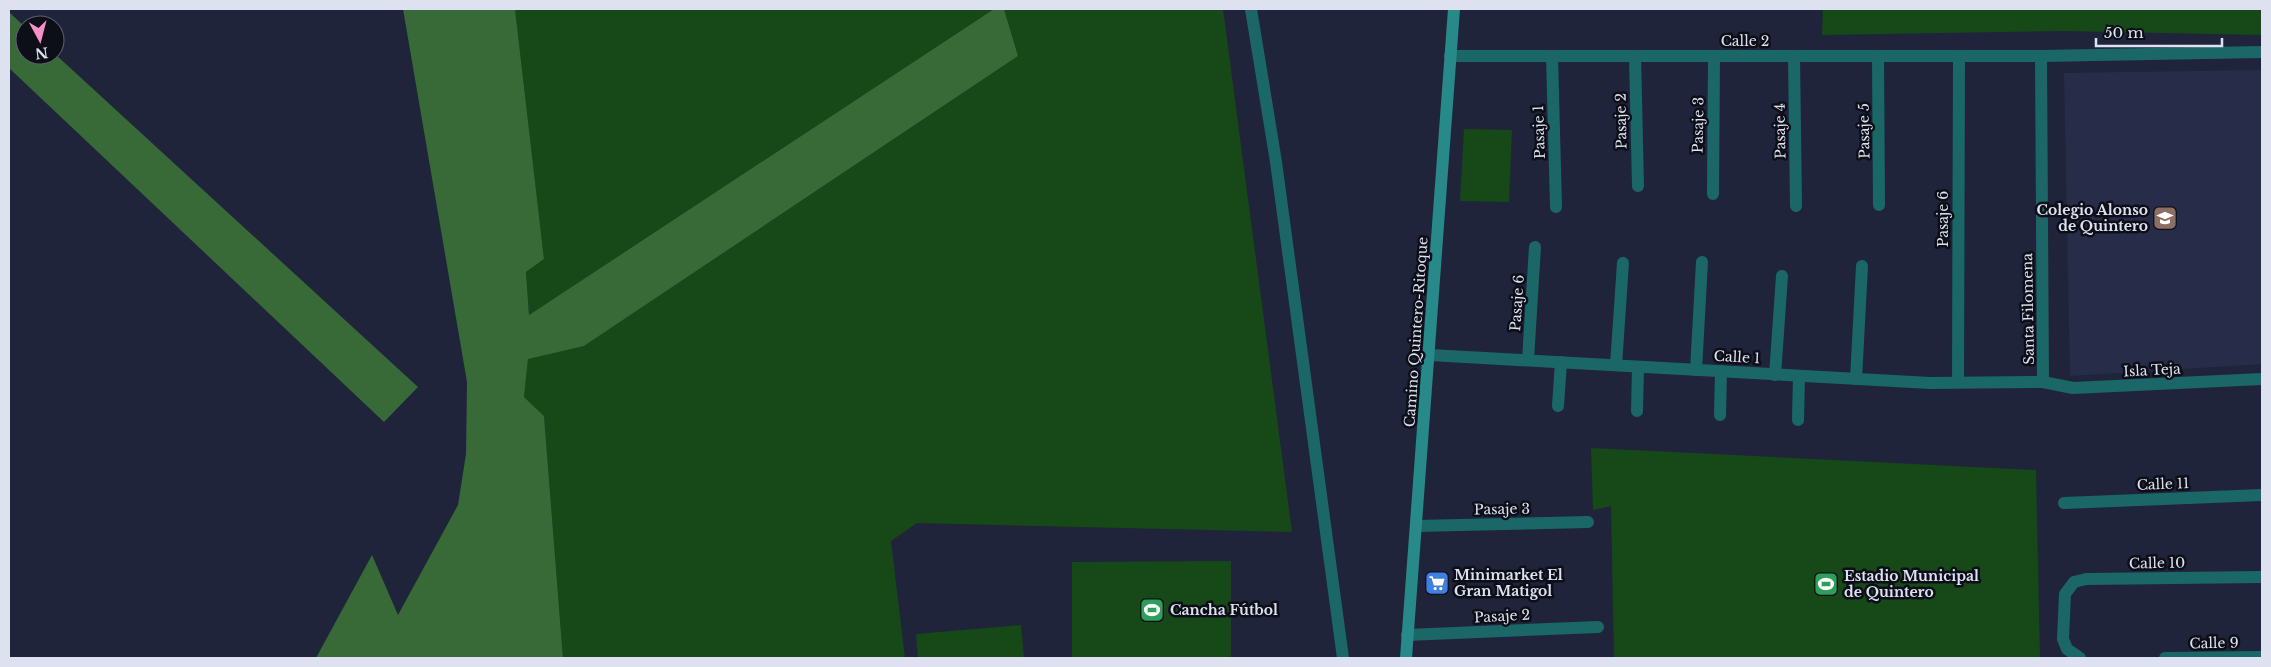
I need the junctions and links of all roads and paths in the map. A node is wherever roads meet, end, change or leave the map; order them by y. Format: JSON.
{"nodes":[{"id":1,"x":1252,"y":9,"type":"edge"},
{"id":2,"x":1453,"y":9,"type":"edge"},
{"id":3,"x":2262,"y":52,"type":"edge"},
{"id":4,"x":1450,"y":56,"type":"junction"},
{"id":5,"x":1552,"y":56,"type":"junction"},
{"id":6,"x":1635,"y":56,"type":"junction"},
{"id":7,"x":1714,"y":56,"type":"junction"},
{"id":8,"x":1794,"y":56,"type":"junction"},
{"id":9,"x":1878,"y":56,"type":"junction"},
{"id":10,"x":1959,"y":56,"type":"junction"},
{"id":11,"x":2041,"y":56,"type":"junction"},
{"id":12,"x":1638,"y":186,"type":"dead end"},
{"id":13,"x":1712,"y":194,"type":"dead end"},
{"id":14,"x":1880,"y":205,"type":"dead end"},
{"id":15,"x":1796,"y":206,"type":"dead end"},
{"id":16,"x":1556,"y":207,"type":"dead end"},
{"id":17,"x":1536,"y":247,"type":"dead end"},
{"id":18,"x":1702,"y":262,"type":"dead end"},
{"id":19,"x":1623,"y":263,"type":"dead end"},
{"id":20,"x":1862,"y":266,"type":"dead end"},
{"id":21,"x":1782,"y":276,"type":"dead end"},
{"id":22,"x":1430,"y":355,"type":"junction"},
{"id":23,"x":1528,"y":360,"type":"junction"},
{"id":24,"x":1561,"y":362,"type":"junction"},
{"id":25,"x":1616,"y":365,"type":"junction"},
{"id":26,"x":1638,"y":367,"type":"junction"},
{"id":27,"x":1696,"y":370,"type":"junction"},
{"id":28,"x":1721,"y":371,"type":"junction"},
{"id":29,"x":1775,"y":375,"type":"junction"},
{"id":30,"x":1799,"y":376,"type":"junction"},
{"id":31,"x":1856,"y":379,"type":"junction"},
{"id":32,"x":2262,"y":379,"type":"edge"},
{"id":33,"x":1958,"y":382,"type":"junction"},
{"id":34,"x":2043,"y":382,"type":"junction"},
{"id":35,"x":1558,"y":406,"type":"dead end"},
{"id":36,"x":1637,"y":411,"type":"dead end"},
{"id":37,"x":1720,"y":415,"type":"dead end"},
{"id":38,"x":1798,"y":420,"type":"dead end"},
{"id":39,"x":2262,"y":495,"type":"edge"},
{"id":40,"x":2064,"y":502,"type":"dead end"},
{"id":41,"x":1588,"y":522,"type":"dead end"},
{"id":42,"x":1416,"y":526,"type":"junction"},
{"id":43,"x":2262,"y":576,"type":"edge"},
{"id":44,"x":1598,"y":627,"type":"dead end"},
{"id":45,"x":1408,"y":635,"type":"junction"},
{"id":46,"x":2262,"y":657,"type":"edge"},
{"id":47,"x":1343,"y":658,"type":"edge"},
{"id":48,"x":1406,"y":658,"type":"edge"},
{"id":49,"x":2080,"y":658,"type":"edge"},
{"id":50,"x":2165,"y":658,"type":"edge"}],
"edges":[{"from":1,"to":47,"type":"street"},
{"from":2,"to":4,"type":"main road","name":"Camino Quintero-Ritoque"},
{"from":3,"to":11,"type":"street","name":"Calle 2"},
{"from":4,"to":5,"type":"street","name":"Calle 2"},
{"from":4,"to":22,"type":"main road","name":"Camino Quintero-Ritoque"},
{"from":5,"to":6,"type":"street","name":"Calle 2"},
{"from":5,"to":16,"type":"street","name":"Pasaje 1"},
{"from":6,"to":7,"type":"street","name":"Calle 2"},
{"from":6,"to":12,"type":"street","name":"Pasaje 2"},
{"from":7,"to":8,"type":"street","name":"Calle 2"},
{"from":7,"to":13,"type":"street","name":"Pasaje 3"},
{"from":8,"to":9,"type":"street","name":"Calle 2"},
{"from":8,"to":15,"type":"street","name":"Pasaje 4"},
{"from":9,"to":10,"type":"street","name":"Calle 2"},
{"from":9,"to":14,"type":"street","name":"Pasaje 5"},
{"from":10,"to":11,"type":"street","name":"Calle 2"},
{"from":10,"to":33,"type":"street","name":"Pasaje 6"},
{"from":11,"to":34,"type":"street","name":"Santa Filomena"},
{"from":17,"to":23,"type":"street","name":"Pasaje 6"},
{"from":18,"to":27,"type":"street"},
{"from":19,"to":25,"type":"street"},
{"from":20,"to":31,"type":"street"},
{"from":21,"to":29,"type":"street"},
{"from":22,"to":23,"type":"street","name":"Calle 1"},
{"from":22,"to":42,"type":"main road","name":"Camino Quintero-Ritoque"},
{"from":23,"to":24,"type":"street","name":"Calle 1"},
{"from":24,"to":25,"type":"street","name":"Calle 1"},
{"from":24,"to":35,"type":"street"},
{"from":25,"to":26,"type":"street","name":"Calle 1"},
{"from":26,"to":27,"type":"street","name":"Calle 1"},
{"from":26,"to":36,"type":"street"},
{"from":27,"to":28,"type":"street","name":"Calle 1"},
{"from":28,"to":29,"type":"street","name":"Calle 1"},
{"from":28,"to":37,"type":"street"},
{"from":29,"to":30,"type":"street","name":"Calle 1"},
{"from":30,"to":31,"type":"street","name":"Calle 1"},
{"from":30,"to":38,"type":"street"},
{"from":31,"to":33,"type":"street","name":"Calle 1"},
{"from":32,"to":34,"type":"street","name":"Isla Teja"},
{"from":33,"to":34,"type":"street","name":"Calle 1"},
{"from":39,"to":40,"type":"street","name":"Calle 11"},
{"from":41,"to":42,"type":"street","name":"Pasaje 3"},
{"from":42,"to":45,"type":"main road","name":"Camino Quintero-Ritoque"},
{"from":43,"to":49,"type":"street","name":"Calle 10"},
{"from":44,"to":45,"type":"street","name":"Pasaje 2"},
{"from":45,"to":48,"type":"main road","name":"Camino Quintero-Ritoque"},
{"from":46,"to":50,"type":"street","name":"Calle 9"}]}
